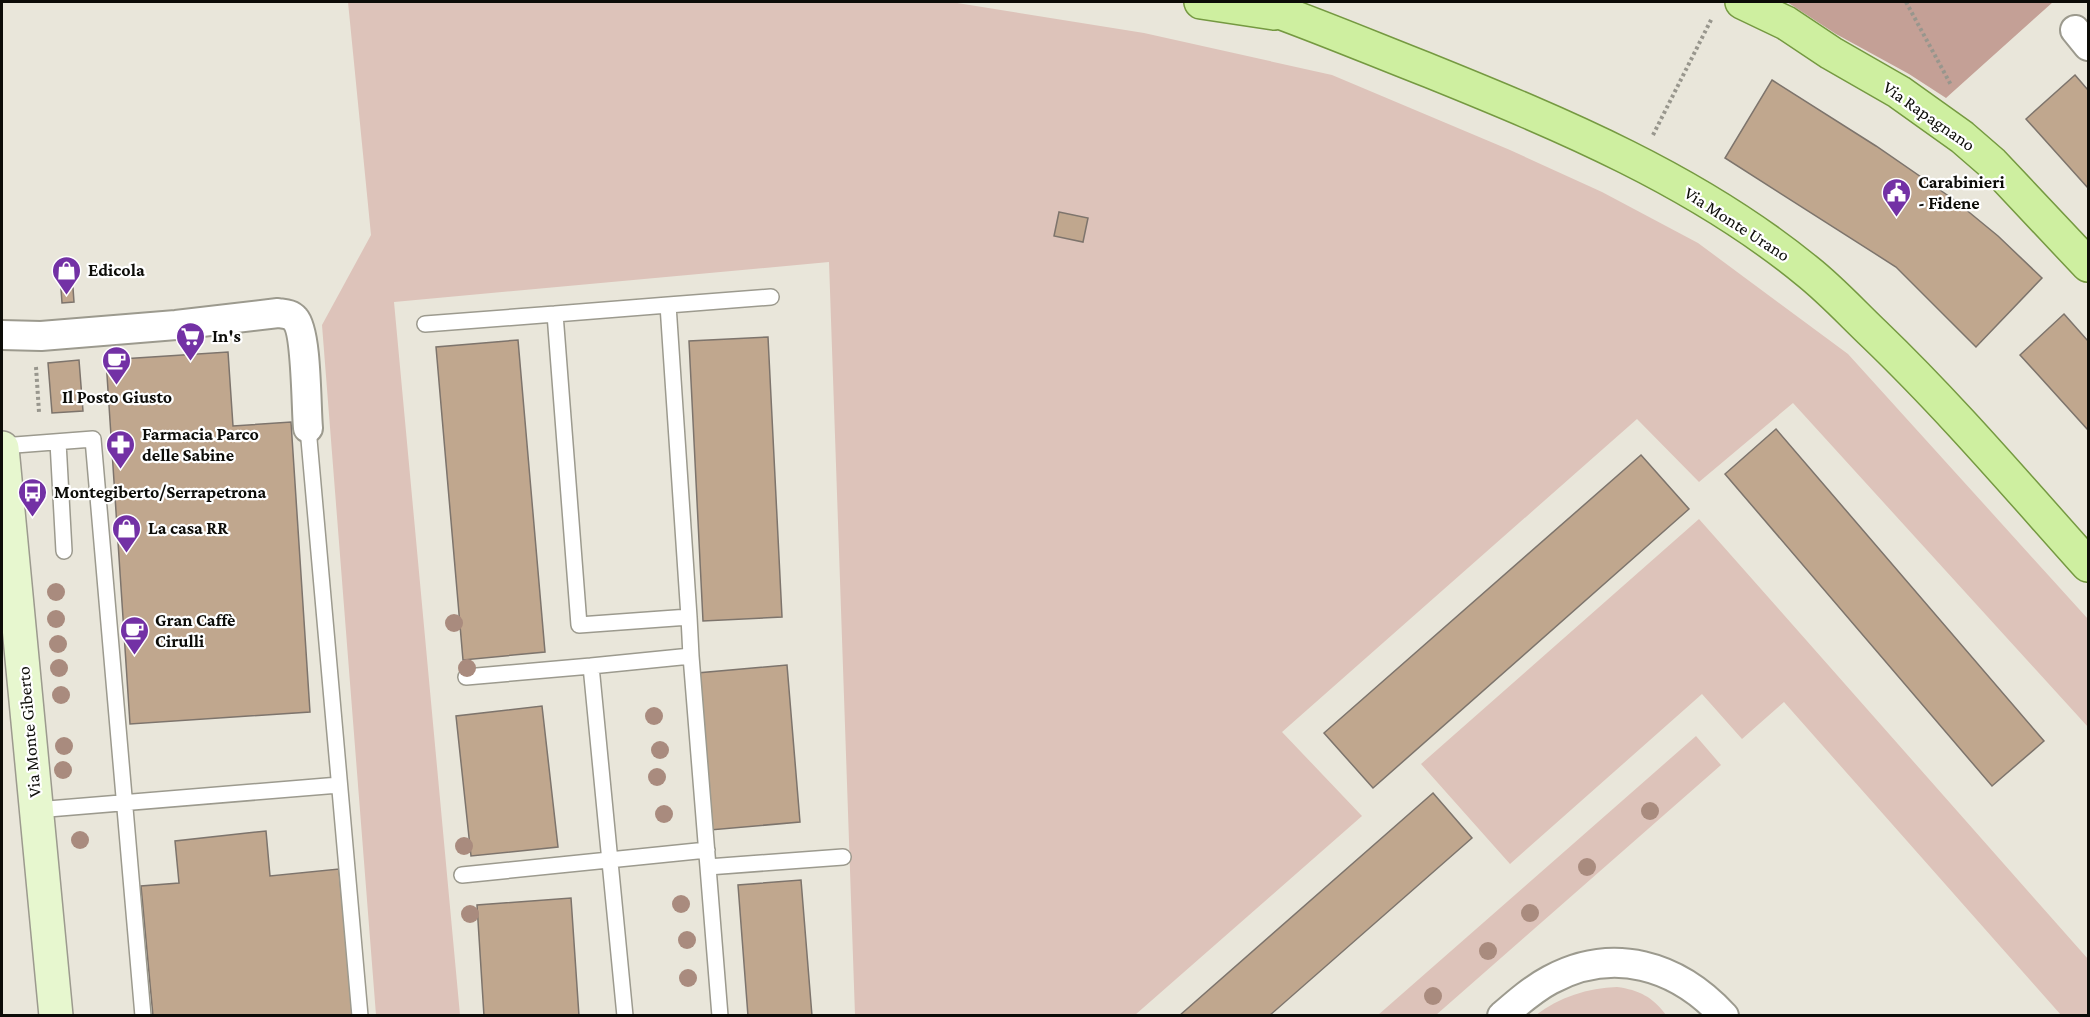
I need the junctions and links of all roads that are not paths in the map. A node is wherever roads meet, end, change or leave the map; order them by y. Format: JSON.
{"nodes":[{"id":1,"x":1201,"y":2,"type":"edge"},
{"id":2,"x":1252,"y":2,"type":"edge"},
{"id":3,"x":1729,"y":7,"type":"edge"},
{"id":4,"x":1774,"y":12,"type":"edge"},
{"id":5,"x":1294,"y":17,"type":"junction"},
{"id":6,"x":2088,"y":265,"type":"edge"},
{"id":7,"x":771,"y":297,"type":"dead end"},
{"id":8,"x":668,"y":304,"type":"junction"},
{"id":9,"x":555,"y":314,"type":"junction"},
{"id":10,"x":425,"y":324,"type":"dead end"},
{"id":11,"x":2,"y":335,"type":"edge"},
{"id":12,"x":308,"y":428,"type":"joint"},
{"id":13,"x":58,"y":442,"type":"junction"},
{"id":14,"x":2,"y":447,"type":"edge"},
{"id":15,"x":64,"y":551,"type":"dead end"},
{"id":16,"x":2088,"y":564,"type":"edge"},
{"id":17,"x":689,"y":617,"type":"junction"},
{"id":18,"x":692,"y":656,"type":"junction"},
{"id":19,"x":591,"y":666,"type":"junction"},
{"id":20,"x":466,"y":677,"type":"dead end"},
{"id":21,"x":339,"y":785,"type":"junction"},
{"id":22,"x":124,"y":801,"type":"junction"},
{"id":23,"x":36,"y":810,"type":"junction"},
{"id":24,"x":707,"y":850,"type":"junction"},
{"id":25,"x":843,"y":857,"type":"dead end"},
{"id":26,"x":609,"y":860,"type":"junction"},
{"id":27,"x":708,"y":867,"type":"junction"},
{"id":28,"x":462,"y":875,"type":"dead end"},
{"id":29,"x":56,"y":1016,"type":"edge"},
{"id":30,"x":143,"y":1016,"type":"edge"},
{"id":31,"x":360,"y":1016,"type":"edge"},
{"id":32,"x":625,"y":1016,"type":"edge"},
{"id":33,"x":720,"y":1016,"type":"edge"},
{"id":34,"x":1502,"y":1016,"type":"edge"},
{"id":35,"x":1724,"y":1016,"type":"edge"}],
"edges":[{"from":1,"to":5,"type":"main road"},
{"from":2,"to":5,"type":"main road"},
{"from":3,"to":4,"type":"main road","name":"Via Rapagnano"},
{"from":4,"to":6,"type":"main road","name":"Via Rapagnano"},
{"from":5,"to":16,"type":"main road","name":"Via Monte Urano"},
{"from":7,"to":8,"type":"lane"},
{"from":8,"to":9,"type":"lane"},
{"from":8,"to":17,"type":"lane"},
{"from":9,"to":10,"type":"lane"},
{"from":9,"to":17,"type":"lane"},
{"from":11,"to":12,"type":"street"},
{"from":12,"to":21,"type":"lane"},
{"from":13,"to":14,"type":"lane"},
{"from":13,"to":15,"type":"lane"},
{"from":13,"to":22,"type":"lane"},
{"from":14,"to":23,"type":"street","name":"Via Monte Giberto"},
{"from":17,"to":18,"type":"lane"},
{"from":18,"to":19,"type":"lane"},
{"from":18,"to":24,"type":"lane"},
{"from":19,"to":20,"type":"lane"},
{"from":19,"to":26,"type":"lane"},
{"from":21,"to":22,"type":"lane"},
{"from":21,"to":31,"type":"lane"},
{"from":22,"to":23,"type":"lane"},
{"from":22,"to":30,"type":"lane"},
{"from":23,"to":29,"type":"street","name":"Via Monte Giberto"},
{"from":24,"to":26,"type":"lane"},
{"from":24,"to":27,"type":"lane"},
{"from":25,"to":27,"type":"lane"},
{"from":26,"to":28,"type":"lane"},
{"from":26,"to":32,"type":"lane"},
{"from":27,"to":33,"type":"lane"},
{"from":34,"to":35,"type":"street"}]}
